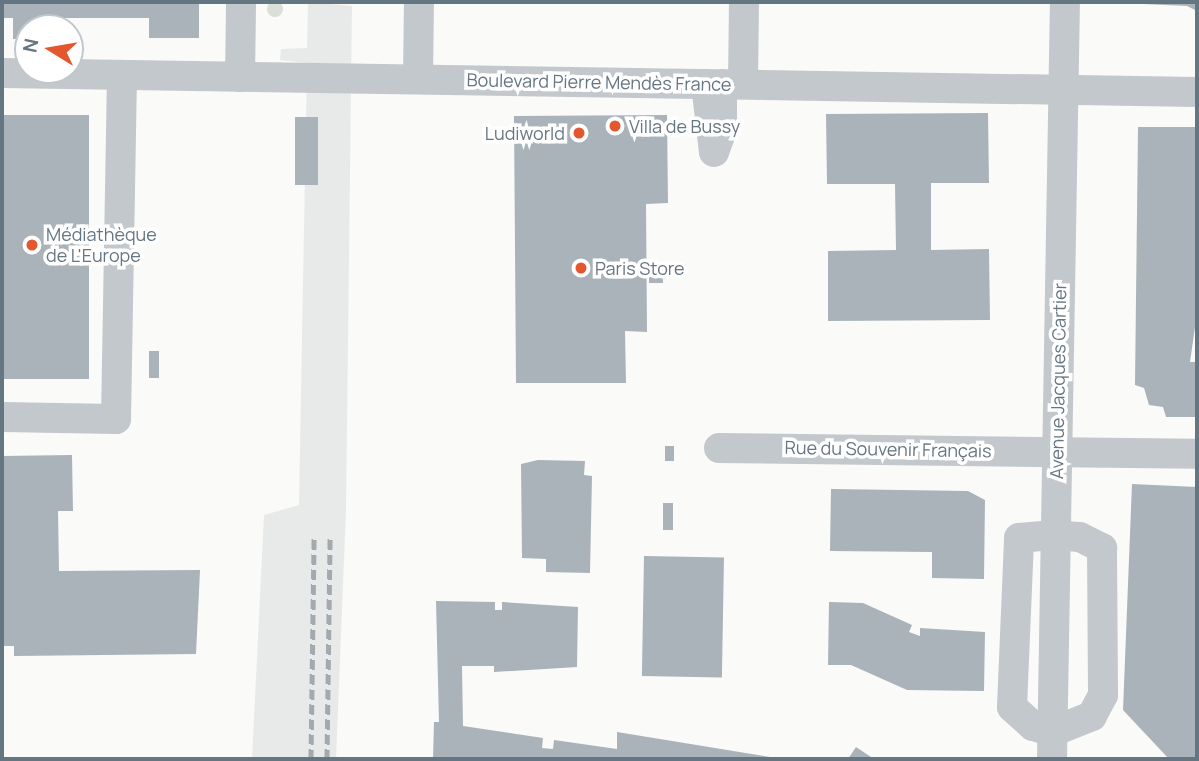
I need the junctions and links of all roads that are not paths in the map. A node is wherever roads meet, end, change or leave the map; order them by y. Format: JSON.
{"nodes":[{"id":1,"x":241,"y":2,"type":"edge"},
{"id":2,"x":419,"y":2,"type":"edge"},
{"id":3,"x":744,"y":2,"type":"edge"},
{"id":4,"x":1065,"y":2,"type":"edge"},
{"id":5,"x":2,"y":73,"type":"edge"},
{"id":6,"x":122,"y":75,"type":"junction"},
{"id":7,"x":240,"y":77,"type":"junction"},
{"id":8,"x":418,"y":79,"type":"junction"},
{"id":9,"x":724,"y":84,"type":"junction"},
{"id":10,"x":1063,"y":89,"type":"junction"},
{"id":11,"x":1197,"y":92,"type":"edge"},
{"id":12,"x":2,"y":417,"type":"edge"},
{"id":13,"x":719,"y":447,"type":"dead end"},
{"id":14,"x":1057,"y":451,"type":"junction"},
{"id":15,"x":1197,"y":454,"type":"edge"},
{"id":16,"x":1055,"y":535,"type":"junction"},
{"id":17,"x":1052,"y":746,"type":"edge"}],
"edges":[{"from":1,"to":7,"type":"street"},
{"from":2,"to":8,"type":"street"},
{"from":3,"to":9,"type":"street"},
{"from":4,"to":10,"type":"street","name":"Avenue Jacques Cartier"},
{"from":5,"to":6,"type":"street","name":"Boulevard Pierre Mendès France"},
{"from":6,"to":7,"type":"street","name":"Boulevard Pierre Mendès France"},
{"from":6,"to":12,"type":"street"},
{"from":7,"to":8,"type":"street","name":"Boulevard Pierre Mendès France"},
{"from":8,"to":9,"type":"street","name":"Boulevard Pierre Mendès France"},
{"from":9,"to":10,"type":"street","name":"Boulevard Pierre Mendès France"},
{"from":10,"to":11,"type":"street","name":"Boulevard Pierre Mendès France"},
{"from":10,"to":14,"type":"street","name":"Avenue Jacques Cartier"},
{"from":13,"to":14,"type":"street","name":"Rue du Souvenir Français"},
{"from":14,"to":15,"type":"street","name":"Rue du Souvenir Français"},
{"from":14,"to":16,"type":"street","name":"Avenue Jacques Cartier"},
{"from":16,"to":17,"type":"street","name":"Avenue Jacques Cartier"},
{"from":16,"to":17,"type":"street"},
{"from":16,"to":17,"type":"street"}]}
